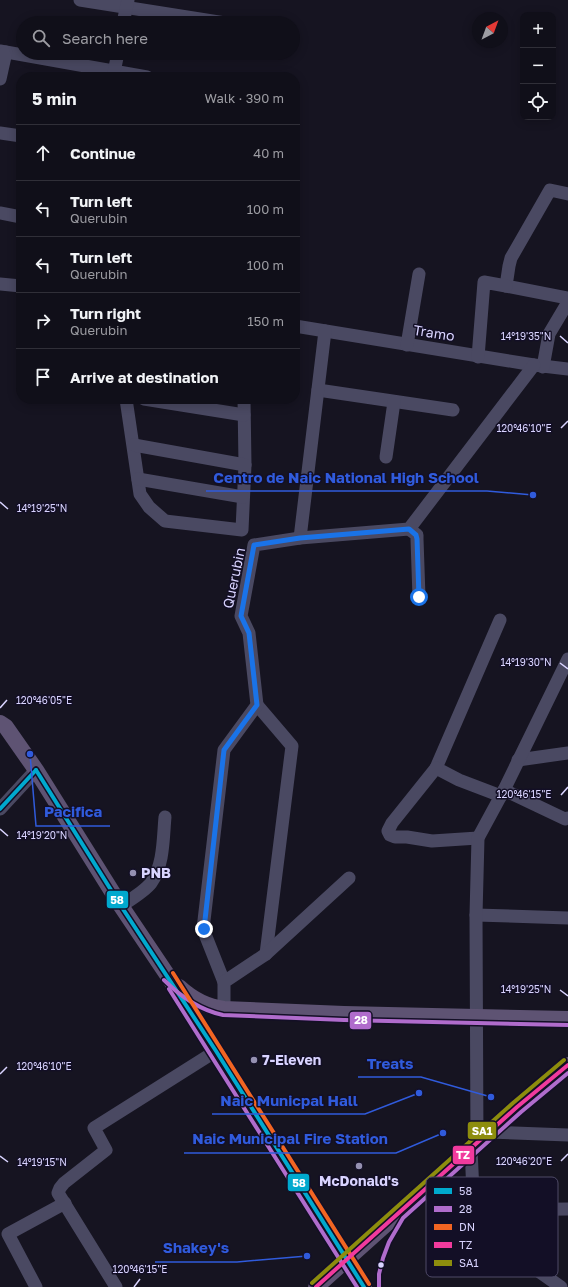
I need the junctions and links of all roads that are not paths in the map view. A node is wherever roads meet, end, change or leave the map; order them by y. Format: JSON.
{"nodes":[{"id":1,"x":80,"y":0,"type":"edge"},
{"id":2,"x":127,"y":4,"type":"edge"},
{"id":3,"x":125,"y":16,"type":"edge"},
{"id":4,"x":189,"y":16,"type":"edge"},
{"id":5,"x":3,"y":52,"type":"edge"},
{"id":6,"x":16,"y":55,"type":"edge"},
{"id":7,"x":43,"y":60,"type":"edge"},
{"id":8,"x":117,"y":60,"type":"edge"},
{"id":9,"x":104,"y":72,"type":"edge"},
{"id":10,"x":114,"y":72,"type":"edge"},
{"id":11,"x":0,"y":79,"type":"edge"},
{"id":12,"x":0,"y":133,"type":"edge"},
{"id":13,"x":16,"y":135,"type":"edge"},
{"id":14,"x":568,"y":194,"type":"edge"},
{"id":15,"x":0,"y":213,"type":"edge"},
{"id":16,"x":16,"y":215,"type":"edge"},
{"id":17,"x":419,"y":274,"type":"dead end"},
{"id":18,"x":0,"y":284,"type":"edge"},
{"id":19,"x":16,"y":286,"type":"edge"},
{"id":20,"x":506,"y":286,"type":"junction"},
{"id":21,"x":568,"y":298,"type":"edge"},
{"id":22,"x":568,"y":302,"type":"edge"},
{"id":23,"x":300,"y":327,"type":"edge"},
{"id":24,"x":325,"y":331,"type":"junction"},
{"id":25,"x":407,"y":345,"type":"junction"},
{"id":26,"x":478,"y":356,"type":"junction"},
{"id":27,"x":538,"y":366,"type":"junction"},
{"id":28,"x":568,"y":370,"type":"edge"},
{"id":29,"x":318,"y":390,"type":"junction"},
{"id":30,"x":394,"y":402,"type":"junction"},
{"id":31,"x":127,"y":404,"type":"edge"},
{"id":32,"x":175,"y":404,"type":"edge"},
{"id":33,"x":244,"y":404,"type":"edge"},
{"id":34,"x":453,"y":410,"type":"dead end"},
{"id":35,"x":244,"y":415,"type":"junction"},
{"id":36,"x":134,"y":445,"type":"junction"},
{"id":37,"x":386,"y":457,"type":"dead end"},
{"id":38,"x":245,"y":465,"type":"junction"},
{"id":39,"x":138,"y":479,"type":"junction"},
{"id":40,"x":243,"y":497,"type":"junction"},
{"id":41,"x":409,"y":529,"type":"junction"},
{"id":42,"x":242,"y":530,"type":"junction"},
{"id":43,"x":300,"y":538,"type":"junction"},
{"id":44,"x":254,"y":545,"type":"junction"},
{"id":45,"x":419,"y":597,"type":"dead end"},
{"id":46,"x":500,"y":620,"type":"dead end"},
{"id":47,"x":568,"y":659,"type":"edge"},
{"id":48,"x":565,"y":672,"type":"edge"},
{"id":49,"x":257,"y":705,"type":"junction"},
{"id":50,"x":0,"y":723,"type":"edge"},
{"id":51,"x":568,"y":754,"type":"edge"},
{"id":52,"x":518,"y":760,"type":"junction"},
{"id":53,"x":436,"y":768,"type":"junction"},
{"id":54,"x":36,"y":770,"type":"junction"},
{"id":55,"x":502,"y":793,"type":"junction"},
{"id":56,"x":0,"y":809,"type":"edge"},
{"id":57,"x":165,"y":817,"type":"dead end"},
{"id":58,"x":568,"y":818,"type":"edge"},
{"id":59,"x":478,"y":838,"type":"junction"},
{"id":60,"x":349,"y":878,"type":"dead end"},
{"id":61,"x":121,"y":906,"type":"junction"},
{"id":62,"x":476,"y":915,"type":"junction"},
{"id":63,"x":568,"y":918,"type":"edge"},
{"id":64,"x":266,"y":954,"type":"junction"},
{"id":65,"x":168,"y":976,"type":"junction"},
{"id":66,"x":224,"y":982,"type":"junction"},
{"id":67,"x":224,"y":1009,"type":"junction"},
{"id":68,"x":476,"y":1017,"type":"junction"},
{"id":69,"x":568,"y":1019,"type":"edge"},
{"id":70,"x":216,"y":1051,"type":"junction"},
{"id":71,"x":568,"y":1065,"type":"edge"},
{"id":72,"x":490,"y":1132,"type":"junction"},
{"id":73,"x":568,"y":1134,"type":"edge"},
{"id":74,"x":474,"y":1146,"type":"junction"},
{"id":75,"x":439,"y":1177,"type":"edge"},
{"id":76,"x":473,"y":1177,"type":"edge"},
{"id":77,"x":426,"y":1189,"type":"edge"},
{"id":78,"x":65,"y":1203,"type":"junction"},
{"id":79,"x":558,"y":1209,"type":"edge"},
{"id":80,"x":568,"y":1209,"type":"edge"},
{"id":81,"x":347,"y":1259,"type":"junction"},
{"id":82,"x":547,"y":1277,"type":"edge"},
{"id":83,"x":36,"y":1287,"type":"edge"},
{"id":84,"x":116,"y":1287,"type":"edge"},
{"id":85,"x":316,"y":1287,"type":"edge"},
{"id":86,"x":364,"y":1287,"type":"edge"},
{"id":87,"x":561,"y":1287,"type":"edge"}],
"edges":[{"from":1,"to":2,"type":"street"},
{"from":2,"to":3,"type":"street"},
{"from":2,"to":4,"type":"street"},
{"from":5,"to":6,"type":"street"},
{"from":5,"to":11,"type":"street"},
{"from":7,"to":9,"type":"street"},
{"from":8,"to":10,"type":"street"},
{"from":12,"to":13,"type":"street"},
{"from":14,"to":20,"type":"street"},
{"from":15,"to":16,"type":"street"},
{"from":17,"to":25,"type":"street"},
{"from":18,"to":19,"type":"street"},
{"from":20,"to":21,"type":"street"},
{"from":20,"to":26,"type":"street"},
{"from":22,"to":27,"type":"street"},
{"from":23,"to":24,"type":"street","name":"Tramo"},
{"from":24,"to":25,"type":"street","name":"Tramo"},
{"from":24,"to":29,"type":"street"},
{"from":25,"to":26,"type":"street","name":"Tramo"},
{"from":26,"to":27,"type":"street","name":"Tramo"},
{"from":27,"to":28,"type":"street","name":"Tramo"},
{"from":27,"to":41,"type":"street"},
{"from":29,"to":30,"type":"street"},
{"from":29,"to":43,"type":"street"},
{"from":30,"to":34,"type":"street"},
{"from":30,"to":37,"type":"street"},
{"from":31,"to":36,"type":"street"},
{"from":32,"to":35,"type":"street"},
{"from":33,"to":35,"type":"street"},
{"from":35,"to":38,"type":"street"},
{"from":36,"to":38,"type":"street"},
{"from":36,"to":39,"type":"street"},
{"from":38,"to":40,"type":"street"},
{"from":39,"to":40,"type":"street"},
{"from":39,"to":42,"type":"street"},
{"from":40,"to":42,"type":"street"},
{"from":41,"to":43,"type":"street","name":"Querubin"},
{"from":41,"to":45,"type":"street"},
{"from":42,"to":44,"type":"street"},
{"from":43,"to":44,"type":"street","name":"Querubin"},
{"from":44,"to":49,"type":"street","name":"Querubin"},
{"from":46,"to":53,"type":"street"},
{"from":47,"to":48,"type":"street"},
{"from":48,"to":52,"type":"street"},
{"from":49,"to":64,"type":"street"},
{"from":49,"to":66,"type":"street"},
{"from":50,"to":54,"type":"main road"},
{"from":51,"to":52,"type":"street"},
{"from":52,"to":55,"type":"street"},
{"from":53,"to":55,"type":"street"},
{"from":53,"to":59,"type":"street"},
{"from":54,"to":56,"type":"street"},
{"from":54,"to":61,"type":"main road"},
{"from":55,"to":58,"type":"street"},
{"from":55,"to":59,"type":"street"},
{"from":57,"to":61,"type":"street"},
{"from":59,"to":62,"type":"street"},
{"from":60,"to":64,"type":"street"},
{"from":61,"to":65,"type":"main road"},
{"from":62,"to":63,"type":"street"},
{"from":62,"to":68,"type":"street"},
{"from":64,"to":66,"type":"street"},
{"from":65,"to":67,"type":"main road"},
{"from":65,"to":70,"type":"main road"},
{"from":66,"to":67,"type":"street"},
{"from":67,"to":68,"type":"main road"},
{"from":68,"to":69,"type":"main road"},
{"from":68,"to":74,"type":"street"},
{"from":70,"to":78,"type":"street"},
{"from":70,"to":81,"type":"main road"},
{"from":71,"to":72,"type":"main road"},
{"from":72,"to":73,"type":"street"},
{"from":72,"to":74,"type":"main road"},
{"from":74,"to":75,"type":"main road"},
{"from":74,"to":76,"type":"street"},
{"from":77,"to":81,"type":"main road"},
{"from":78,"to":83,"type":"street"},
{"from":78,"to":84,"type":"street"},
{"from":79,"to":80,"type":"street"},
{"from":81,"to":85,"type":"main road"},
{"from":81,"to":86,"type":"main road"},
{"from":82,"to":87,"type":"street"}]}
